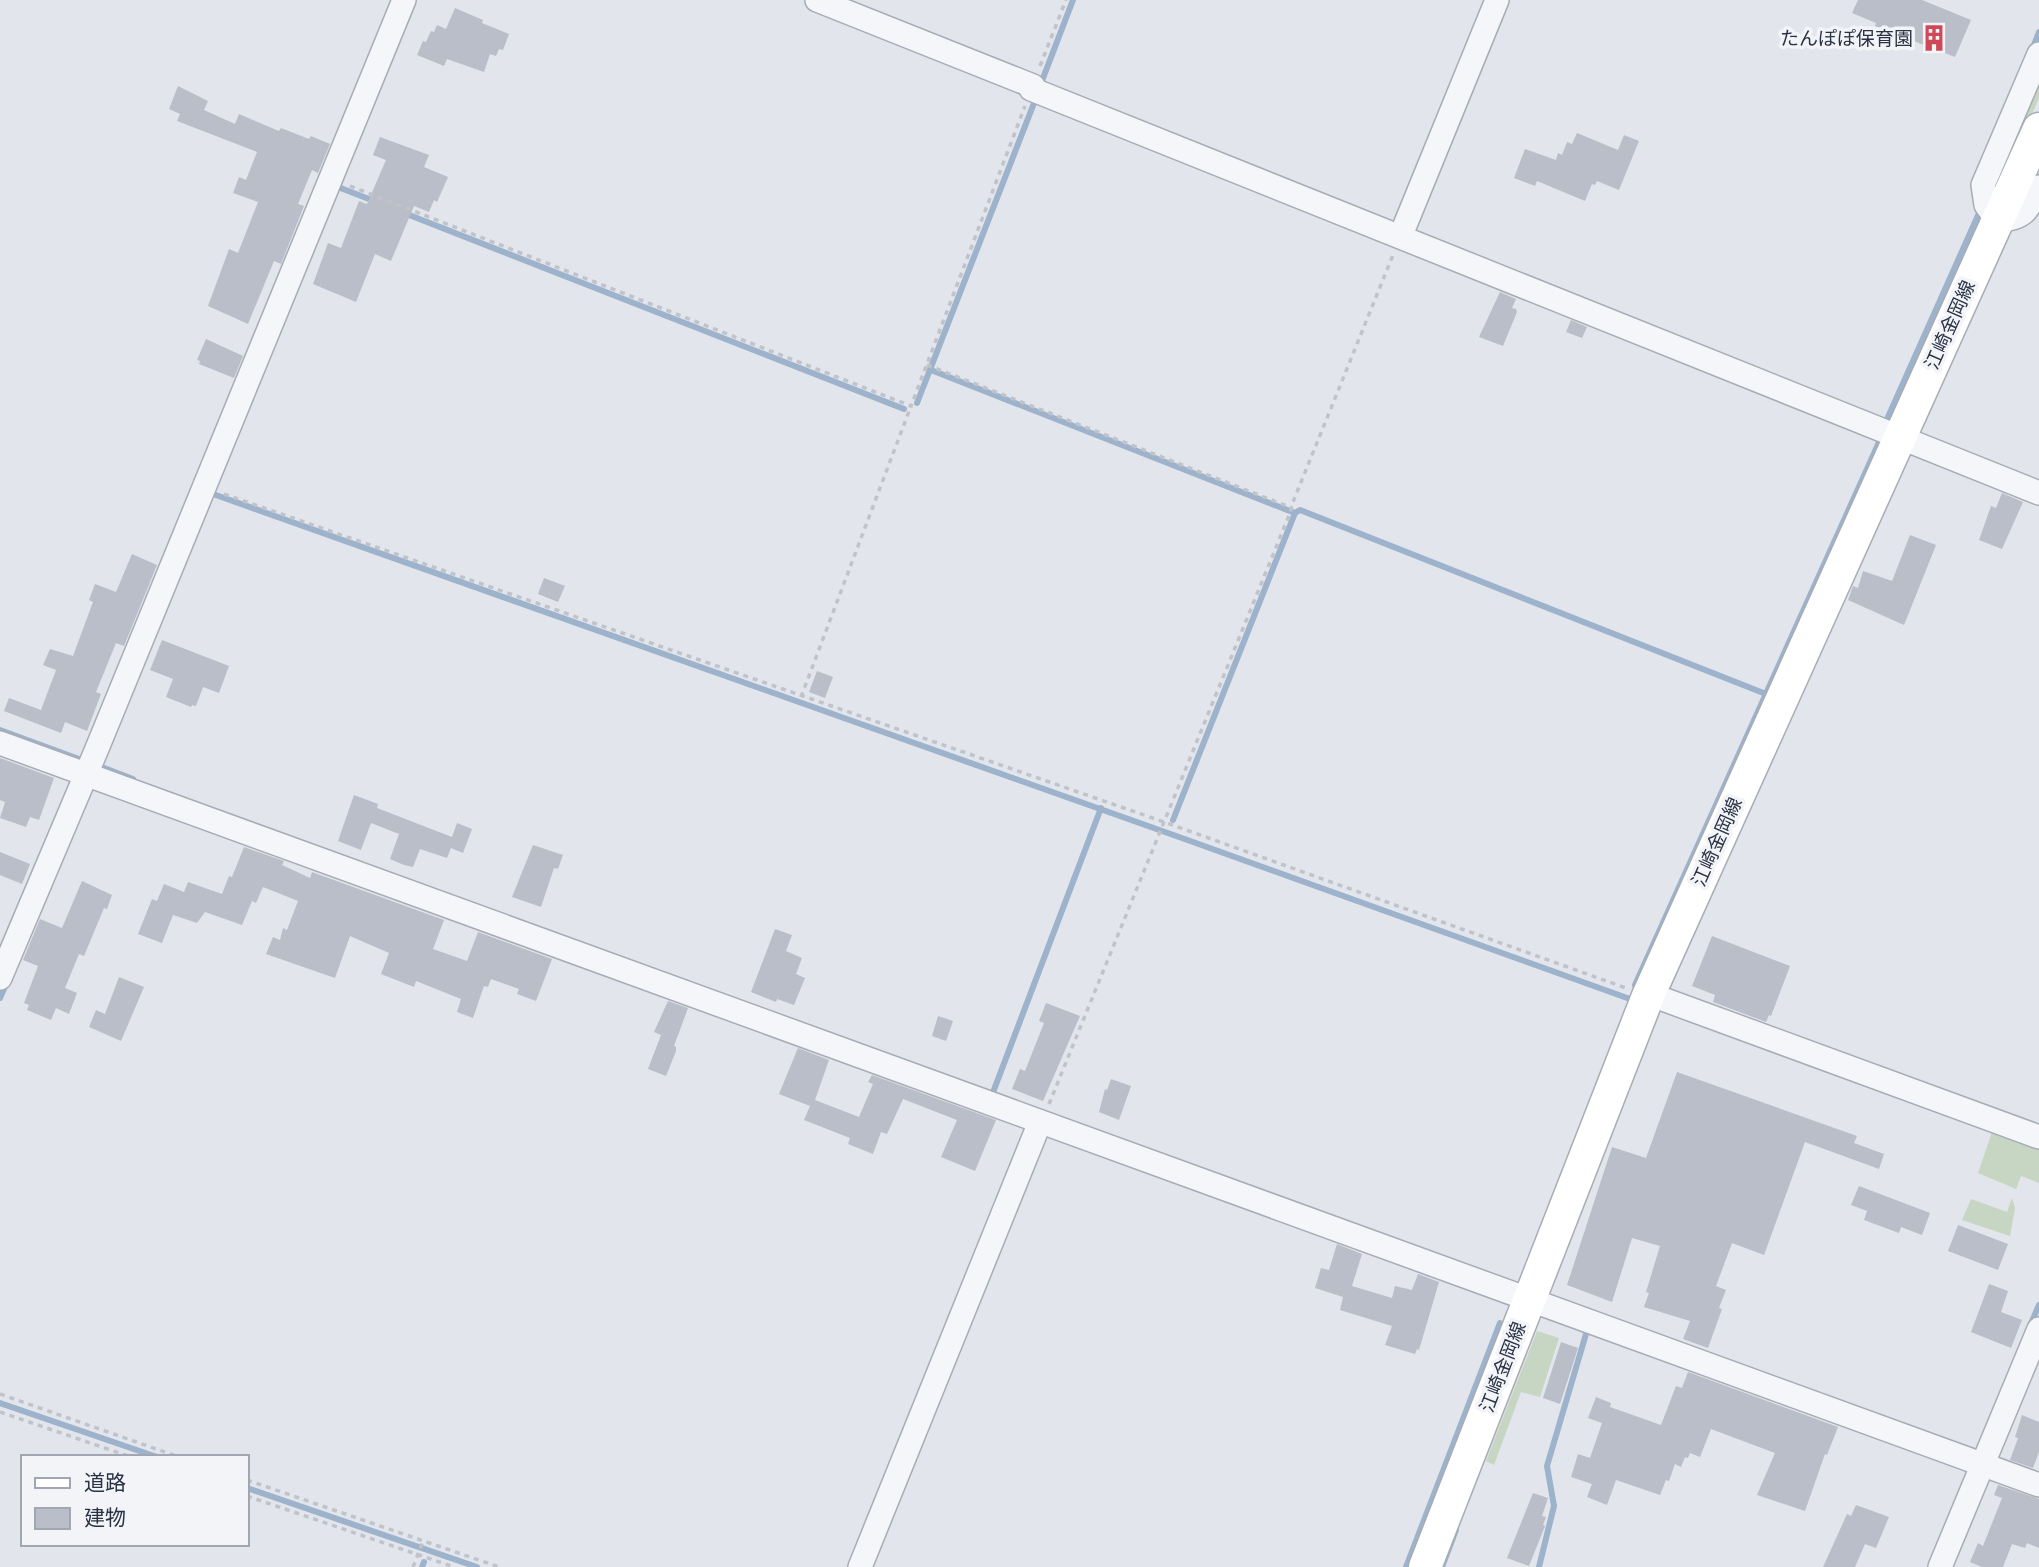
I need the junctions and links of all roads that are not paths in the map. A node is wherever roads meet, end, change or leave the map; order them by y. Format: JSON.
{"nodes":[{"id":1,"x":404,"y":0,"type":"edge"},
{"id":2,"x":817,"y":0,"type":"edge"},
{"id":3,"x":1497,"y":0,"type":"edge"},
{"id":4,"x":2039,"y":54,"type":"edge"},
{"id":5,"x":2039,"y":129,"type":"edge"},
{"id":6,"x":2039,"y":187,"type":"edge"},
{"id":7,"x":1997,"y":220,"type":"junction"},
{"id":8,"x":1401,"y":235,"type":"junction"},
{"id":9,"x":1899,"y":438,"type":"junction"},
{"id":10,"x":2039,"y":493,"type":"edge"},
{"id":11,"x":0,"y":743,"type":"edge"},
{"id":12,"x":85,"y":775,"type":"junction"},
{"id":13,"x":0,"y":978,"type":"edge"},
{"id":14,"x":1648,"y":995,"type":"junction"},
{"id":15,"x":1043,"y":1116,"type":"junction"},
{"id":16,"x":2039,"y":1137,"type":"edge"},
{"id":17,"x":1529,"y":1299,"type":"junction"},
{"id":18,"x":2039,"y":1329,"type":"edge"},
{"id":19,"x":1982,"y":1466,"type":"junction"},
{"id":20,"x":2039,"y":1485,"type":"edge"},
{"id":21,"x":860,"y":1567,"type":"edge"},
{"id":22,"x":1425,"y":1567,"type":"edge"},
{"id":23,"x":1940,"y":1567,"type":"edge"}],
"edges":[{"from":1,"to":12,"type":"street"},
{"from":2,"to":8,"type":"street"},
{"from":3,"to":8,"type":"street"},
{"from":4,"to":7,"type":"street"},
{"from":5,"to":7,"type":"main road","name":"江崎金岡線"},
{"from":6,"to":7,"type":"street"},
{"from":7,"to":9,"type":"main road","name":"江崎金岡線"},
{"from":8,"to":9,"type":"street"},
{"from":9,"to":10,"type":"street"},
{"from":9,"to":14,"type":"main road","name":"江崎金岡線"},
{"from":11,"to":12,"type":"street"},
{"from":12,"to":13,"type":"street"},
{"from":12,"to":15,"type":"street"},
{"from":14,"to":16,"type":"street"},
{"from":14,"to":17,"type":"main road","name":"江崎金岡線"},
{"from":15,"to":17,"type":"street"},
{"from":15,"to":21,"type":"street"},
{"from":17,"to":19,"type":"street"},
{"from":17,"to":22,"type":"main road","name":"江崎金岡線"},
{"from":18,"to":19,"type":"street"},
{"from":19,"to":20,"type":"street"},
{"from":19,"to":23,"type":"street"}]}
